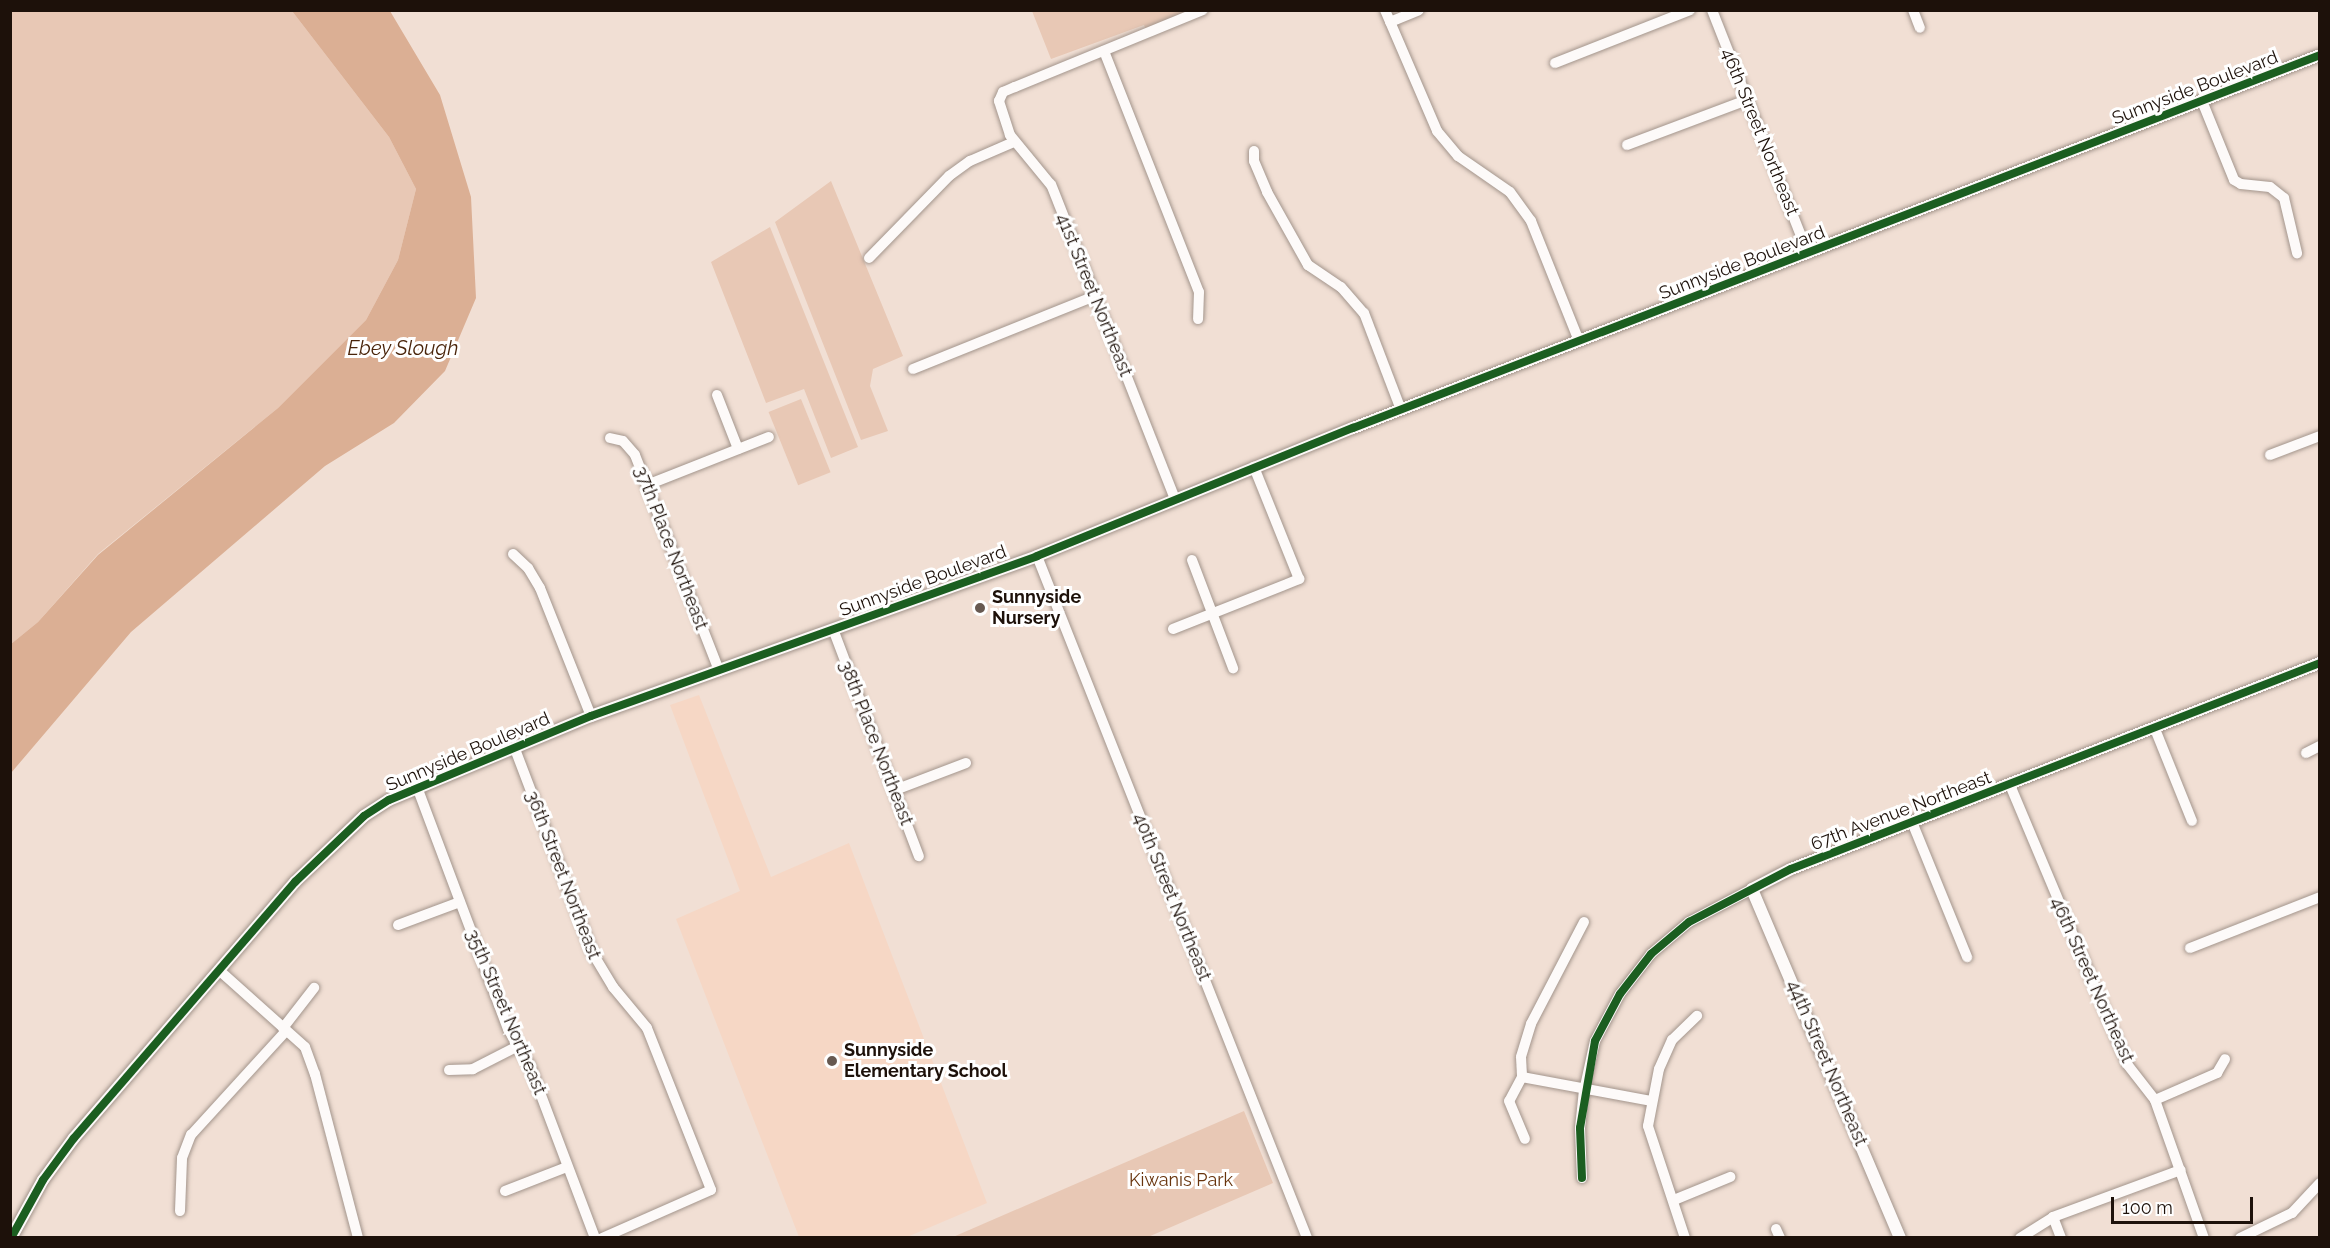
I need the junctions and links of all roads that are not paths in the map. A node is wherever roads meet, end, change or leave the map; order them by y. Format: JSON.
{"nodes":[{"id":1,"x":1385,"y":10,"type":"edge"},
{"id":2,"x":1419,"y":10,"type":"edge"},
{"id":3,"x":1690,"y":10,"type":"edge"},
{"id":4,"x":1712,"y":10,"type":"edge"},
{"id":5,"x":1913,"y":10,"type":"edge"},
{"id":6,"x":1196,"y":12,"type":"edge"},
{"id":7,"x":1390,"y":22,"type":"junction"},
{"id":8,"x":1920,"y":28,"type":"dead end"},
{"id":9,"x":1104,"y":51,"type":"junction"},
{"id":10,"x":2319,"y":55,"type":"edge"},
{"id":11,"x":1555,"y":63,"type":"dead end"},
{"id":12,"x":1747,"y":100,"type":"junction"},
{"id":13,"x":2202,"y":101,"type":"junction"},
{"id":14,"x":1014,"y":142,"type":"junction"},
{"id":15,"x":1627,"y":145,"type":"dead end"},
{"id":16,"x":1254,"y":151,"type":"dead end"},
{"id":17,"x":2297,"y":253,"type":"dead end"},
{"id":18,"x":1808,"y":254,"type":"junction"},
{"id":19,"x":869,"y":258,"type":"dead end"},
{"id":20,"x":1095,"y":296,"type":"junction"},
{"id":21,"x":1198,"y":319,"type":"dead end"},
{"id":22,"x":1579,"y":341,"type":"junction"},
{"id":23,"x":913,"y":369,"type":"dead end"},
{"id":24,"x":717,"y":395,"type":"dead end"},
{"id":25,"x":1401,"y":410,"type":"junction"},
{"id":26,"x":2319,"y":436,"type":"edge"},
{"id":27,"x":769,"y":437,"type":"dead end"},
{"id":28,"x":610,"y":438,"type":"dead end"},
{"id":29,"x":738,"y":449,"type":"junction"},
{"id":30,"x":2270,"y":455,"type":"dead end"},
{"id":31,"x":1254,"y":467,"type":"junction"},
{"id":32,"x":647,"y":485,"type":"junction"},
{"id":33,"x":1175,"y":499,"type":"junction"},
{"id":34,"x":513,"y":554,"type":"dead end"},
{"id":35,"x":1037,"y":556,"type":"junction"},
{"id":36,"x":1192,"y":560,"type":"dead end"},
{"id":37,"x":1212,"y":613,"type":"junction"},
{"id":38,"x":833,"y":629,"type":"junction"},
{"id":39,"x":1173,"y":629,"type":"dead end"},
{"id":40,"x":2319,"y":663,"type":"edge"},
{"id":41,"x":1233,"y":668,"type":"dead end"},
{"id":42,"x":719,"y":670,"type":"junction"},
{"id":43,"x":591,"y":716,"type":"junction"},
{"id":44,"x":2155,"y":729,"type":"junction"},
{"id":45,"x":2319,"y":746,"type":"edge"},
{"id":46,"x":514,"y":748,"type":"junction"},
{"id":47,"x":2306,"y":753,"type":"dead end"},
{"id":48,"x":966,"y":763,"type":"dead end"},
{"id":49,"x":2010,"y":785,"type":"junction"},
{"id":50,"x":417,"y":787,"type":"junction"},
{"id":51,"x":895,"y":790,"type":"junction"},
{"id":52,"x":2192,"y":821,"type":"dead end"},
{"id":53,"x":1912,"y":822,"type":"junction"},
{"id":54,"x":919,"y":856,"type":"dead end"},
{"id":55,"x":1752,"y":889,"type":"junction"},
{"id":56,"x":2319,"y":897,"type":"edge"},
{"id":57,"x":460,"y":902,"type":"junction"},
{"id":58,"x":1584,"y":922,"type":"dead end"},
{"id":59,"x":399,"y":925,"type":"dead end"},
{"id":60,"x":2190,"y":948,"type":"dead end"},
{"id":61,"x":1967,"y":957,"type":"dead end"},
{"id":62,"x":220,"y":971,"type":"junction"},
{"id":63,"x":314,"y":988,"type":"dead end"},
{"id":64,"x":1697,"y":1016,"type":"dead end"},
{"id":65,"x":284,"y":1029,"type":"junction"},
{"id":66,"x":518,"y":1046,"type":"junction"},
{"id":67,"x":2225,"y":1059,"type":"dead end"},
{"id":68,"x":449,"y":1070,"type":"dead end"},
{"id":69,"x":1522,"y":1077,"type":"junction"},
{"id":70,"x":1584,"y":1091,"type":"junction"},
{"id":71,"x":2156,"y":1100,"type":"junction"},
{"id":72,"x":1651,"y":1101,"type":"junction"},
{"id":73,"x":1525,"y":1138,"type":"dead end"},
{"id":74,"x":567,"y":1167,"type":"junction"},
{"id":75,"x":2181,"y":1170,"type":"junction"},
{"id":76,"x":1730,"y":1177,"type":"dead end"},
{"id":77,"x":1582,"y":1178,"type":"dead end"},
{"id":78,"x":2319,"y":1183,"type":"edge"},
{"id":79,"x":505,"y":1191,"type":"dead end"},
{"id":80,"x":1674,"y":1200,"type":"junction"},
{"id":81,"x":180,"y":1211,"type":"dead end"},
{"id":82,"x":2053,"y":1217,"type":"junction"},
{"id":83,"x":1897,"y":1237,"type":"edge"},
{"id":84,"x":11,"y":1238,"type":"edge"},
{"id":85,"x":358,"y":1238,"type":"edge"},
{"id":86,"x":595,"y":1238,"type":"edge"},
{"id":87,"x":602,"y":1238,"type":"edge"},
{"id":88,"x":1307,"y":1238,"type":"edge"},
{"id":89,"x":1685,"y":1238,"type":"edge"},
{"id":90,"x":2020,"y":1238,"type":"edge"},
{"id":91,"x":2061,"y":1238,"type":"edge"},
{"id":92,"x":2204,"y":1238,"type":"edge"},
{"id":93,"x":2240,"y":1238,"type":"edge"}],
"edges":[{"from":1,"to":7,"type":"street"},
{"from":2,"to":7,"type":"street"},
{"from":3,"to":11,"type":"street"},
{"from":4,"to":12,"type":"street","name":"46th Street Northeast"},
{"from":5,"to":8,"type":"street"},
{"from":6,"to":9,"type":"street"},
{"from":7,"to":22,"type":"street"},
{"from":9,"to":14,"type":"street","name":"41st Street Northeast"},
{"from":9,"to":21,"type":"street"},
{"from":10,"to":13,"type":"street","name":"Sunnyside Boulevard"},
{"from":12,"to":15,"type":"street"},
{"from":12,"to":18,"type":"street","name":"46th Street Northeast"},
{"from":13,"to":17,"type":"street"},
{"from":13,"to":18,"type":"street","name":"Sunnyside Boulevard"},
{"from":14,"to":19,"type":"street"},
{"from":14,"to":20,"type":"street","name":"41st Street Northeast"},
{"from":16,"to":25,"type":"street"},
{"from":18,"to":22,"type":"street","name":"Sunnyside Boulevard"},
{"from":20,"to":23,"type":"street"},
{"from":20,"to":33,"type":"street","name":"41st Street Northeast"},
{"from":22,"to":25,"type":"street","name":"Sunnyside Boulevard"},
{"from":24,"to":29,"type":"street"},
{"from":25,"to":31,"type":"street","name":"Sunnyside Boulevard"},
{"from":26,"to":30,"type":"street"},
{"from":27,"to":29,"type":"street"},
{"from":28,"to":32,"type":"street","name":"37th Place Northeast"},
{"from":29,"to":32,"type":"street"},
{"from":31,"to":33,"type":"street","name":"Sunnyside Boulevard"},
{"from":31,"to":37,"type":"street"},
{"from":32,"to":42,"type":"street","name":"37th Place Northeast"},
{"from":33,"to":35,"type":"street","name":"Sunnyside Boulevard"},
{"from":34,"to":43,"type":"street"},
{"from":35,"to":38,"type":"street","name":"Sunnyside Boulevard"},
{"from":35,"to":88,"type":"street","name":"40th Street Northeast"},
{"from":36,"to":37,"type":"street"},
{"from":37,"to":39,"type":"street"},
{"from":37,"to":41,"type":"street"},
{"from":38,"to":42,"type":"street","name":"Sunnyside Boulevard"},
{"from":38,"to":51,"type":"street","name":"38th Place Northeast"},
{"from":40,"to":44,"type":"street","name":"67th Avenue Northeast"},
{"from":42,"to":43,"type":"street","name":"Sunnyside Boulevard"},
{"from":43,"to":46,"type":"street","name":"Sunnyside Boulevard"},
{"from":44,"to":49,"type":"street","name":"67th Avenue Northeast"},
{"from":44,"to":52,"type":"street"},
{"from":45,"to":47,"type":"street"},
{"from":46,"to":50,"type":"street","name":"Sunnyside Boulevard"},
{"from":46,"to":87,"type":"street","name":"36th Street Northeast"},
{"from":48,"to":51,"type":"street"},
{"from":49,"to":53,"type":"street","name":"67th Avenue Northeast"},
{"from":49,"to":71,"type":"street","name":"46th Street Northeast"},
{"from":50,"to":57,"type":"street","name":"35th Street Northeast"},
{"from":50,"to":62,"type":"street","name":"Sunnyside Boulevard"},
{"from":51,"to":54,"type":"street","name":"38th Place Northeast"},
{"from":53,"to":55,"type":"street","name":"67th Avenue Northeast"},
{"from":53,"to":61,"type":"street"},
{"from":55,"to":70,"type":"street","name":"67th Avenue Northeast"},
{"from":55,"to":83,"type":"street","name":"44th Street Northeast"},
{"from":56,"to":60,"type":"street"},
{"from":57,"to":59,"type":"street"},
{"from":57,"to":66,"type":"street","name":"35th Street Northeast"},
{"from":58,"to":69,"type":"street"},
{"from":62,"to":65,"type":"street"},
{"from":62,"to":84,"type":"street","name":"Sunnyside Boulevard"},
{"from":63,"to":65,"type":"street"},
{"from":64,"to":72,"type":"street"},
{"from":65,"to":81,"type":"street"},
{"from":65,"to":85,"type":"street"},
{"from":66,"to":68,"type":"street"},
{"from":66,"to":74,"type":"street","name":"35th Street Northeast"},
{"from":67,"to":71,"type":"street"},
{"from":69,"to":70,"type":"street"},
{"from":69,"to":73,"type":"street"},
{"from":70,"to":72,"type":"street"},
{"from":70,"to":77,"type":"street","name":"67th Avenue Northeast"},
{"from":71,"to":75,"type":"street","name":"46th Street Northeast"},
{"from":72,"to":80,"type":"street"},
{"from":74,"to":79,"type":"street"},
{"from":74,"to":86,"type":"street","name":"35th Street Northeast"},
{"from":75,"to":82,"type":"street"},
{"from":75,"to":92,"type":"street","name":"46th Street Northeast"},
{"from":76,"to":80,"type":"street"},
{"from":78,"to":93,"type":"street"},
{"from":80,"to":89,"type":"street"},
{"from":82,"to":90,"type":"street"},
{"from":82,"to":91,"type":"street"}]}
